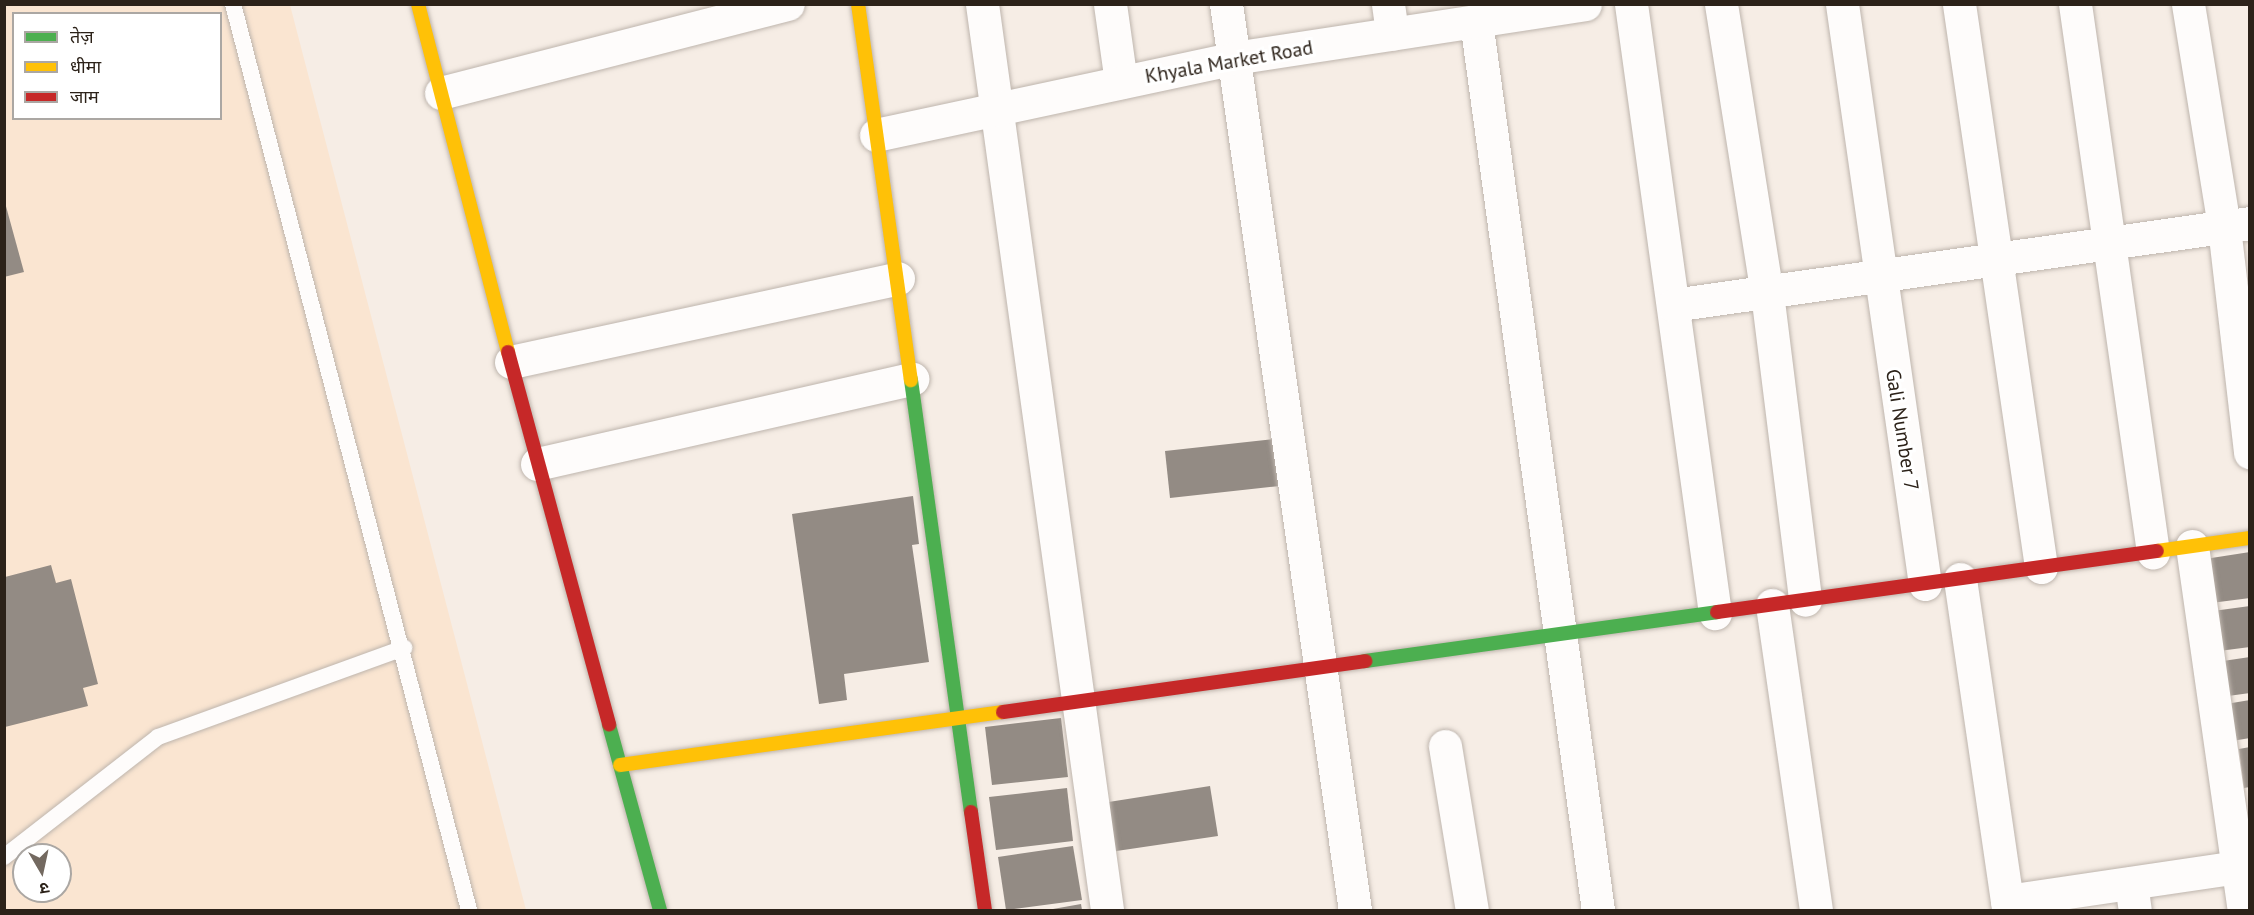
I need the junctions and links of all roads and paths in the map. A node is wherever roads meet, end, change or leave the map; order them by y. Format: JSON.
{"nodes":[{"id":1,"x":233,"y":4,"type":"edge"},
{"id":2,"x":418,"y":4,"type":"edge"},
{"id":3,"x":788,"y":4,"type":"edge"},
{"id":4,"x":858,"y":4,"type":"edge"},
{"id":5,"x":982,"y":4,"type":"edge"},
{"id":6,"x":1110,"y":4,"type":"edge"},
{"id":7,"x":1226,"y":4,"type":"edge"},
{"id":8,"x":1585,"y":4,"type":"edge"},
{"id":9,"x":1631,"y":4,"type":"edge"},
{"id":10,"x":1721,"y":4,"type":"edge"},
{"id":11,"x":1842,"y":4,"type":"edge"},
{"id":12,"x":1959,"y":4,"type":"edge"},
{"id":13,"x":2075,"y":4,"type":"edge"},
{"id":14,"x":2188,"y":4,"type":"edge"},
{"id":15,"x":1390,"y":19,"type":"edge"},
{"id":16,"x":1476,"y":21,"type":"junction"},
{"id":17,"x":1234,"y":58,"type":"junction"},
{"id":18,"x":1121,"y":82,"type":"junction"},
{"id":19,"x":441,"y":93,"type":"junction"},
{"id":20,"x":999,"y":109,"type":"junction"},
{"id":21,"x":876,"y":135,"type":"junction"},
{"id":22,"x":2237,"y":225,"type":"edge"},
{"id":23,"x":2111,"y":243,"type":"junction"},
{"id":24,"x":1999,"y":260,"type":"junction"},
{"id":25,"x":1879,"y":277,"type":"junction"},
{"id":26,"x":898,"y":278,"type":"junction"},
{"id":27,"x":1767,"y":293,"type":"junction"},
{"id":28,"x":1673,"y":305,"type":"junction"},
{"id":29,"x":511,"y":362,"type":"junction"},
{"id":30,"x":912,"y":379,"type":"junction"},
{"id":31,"x":2250,"y":453,"type":"edge"},
{"id":32,"x":537,"y":464,"type":"junction"},
{"id":33,"x":2250,"y":538,"type":"edge"},
{"id":34,"x":2192,"y":546,"type":"junction"},
{"id":35,"x":2153,"y":552,"type":"junction"},
{"id":36,"x":2041,"y":567,"type":"junction"},
{"id":37,"x":1960,"y":579,"type":"junction"},
{"id":38,"x":1925,"y":584,"type":"junction"},
{"id":39,"x":1805,"y":600,"type":"junction"},
{"id":40,"x":1772,"y":605,"type":"junction"},
{"id":41,"x":1715,"y":613,"type":"junction"},
{"id":42,"x":1558,"y":635,"type":"junction"},
{"id":43,"x":404,"y":648,"type":"junction"},
{"id":44,"x":1320,"y":669,"type":"junction"},
{"id":45,"x":1075,"y":704,"type":"junction"},
{"id":46,"x":961,"y":719,"type":"junction"},
{"id":47,"x":1445,"y":746,"type":"dead end"},
{"id":48,"x":620,"y":765,"type":"junction"},
{"id":49,"x":4,"y":857,"type":"edge"},
{"id":50,"x":2244,"y":866,"type":"edge"},
{"id":51,"x":2133,"y":897,"type":"edge"},
{"id":52,"x":2007,"y":906,"type":"edge"},
{"id":53,"x":469,"y":910,"type":"edge"},
{"id":54,"x":660,"y":910,"type":"edge"},
{"id":55,"x":985,"y":910,"type":"edge"},
{"id":56,"x":1107,"y":910,"type":"edge"},
{"id":57,"x":1355,"y":910,"type":"edge"},
{"id":58,"x":1472,"y":910,"type":"edge"},
{"id":59,"x":1598,"y":910,"type":"edge"},
{"id":60,"x":1816,"y":910,"type":"edge"},
{"id":61,"x":2244,"y":910,"type":"edge"}],
"edges":[{"from":1,"to":43,"type":"lane"},
{"from":2,"to":19,"type":"street"},
{"from":3,"to":19,"type":"street"},
{"from":4,"to":21,"type":"street"},
{"from":5,"to":20,"type":"street"},
{"from":6,"to":18,"type":"street"},
{"from":7,"to":17,"type":"street"},
{"from":8,"to":16,"type":"street","name":"Khyala Market Road"},
{"from":9,"to":28,"type":"street"},
{"from":10,"to":27,"type":"street"},
{"from":11,"to":25,"type":"street","name":"Gali Number 7"},
{"from":12,"to":24,"type":"street"},
{"from":13,"to":23,"type":"street"},
{"from":14,"to":22,"type":"street"},
{"from":15,"to":16,"type":"street","name":"Khyala Market Road"},
{"from":15,"to":17,"type":"street","name":"Khyala Market Road"},
{"from":16,"to":42,"type":"street"},
{"from":17,"to":18,"type":"street","name":"Khyala Market Road"},
{"from":17,"to":44,"type":"street"},
{"from":18,"to":20,"type":"street","name":"Khyala Market Road"},
{"from":19,"to":29,"type":"street"},
{"from":20,"to":21,"type":"street","name":"Khyala Market Road"},
{"from":20,"to":45,"type":"street"},
{"from":21,"to":26,"type":"street"},
{"from":22,"to":23,"type":"street"},
{"from":22,"to":31,"type":"street"},
{"from":23,"to":24,"type":"street"},
{"from":23,"to":35,"type":"street"},
{"from":24,"to":25,"type":"street"},
{"from":24,"to":36,"type":"street"},
{"from":25,"to":27,"type":"street"},
{"from":25,"to":38,"type":"street","name":"Gali Number 7"},
{"from":26,"to":29,"type":"street"},
{"from":26,"to":30,"type":"street"},
{"from":27,"to":28,"type":"street"},
{"from":27,"to":39,"type":"street"},
{"from":28,"to":41,"type":"street"},
{"from":29,"to":32,"type":"street"},
{"from":30,"to":32,"type":"street"},
{"from":30,"to":46,"type":"street"},
{"from":32,"to":48,"type":"street"},
{"from":33,"to":34,"type":"street"},
{"from":34,"to":35,"type":"street"},
{"from":34,"to":50,"type":"street"},
{"from":35,"to":36,"type":"street"},
{"from":36,"to":37,"type":"street"},
{"from":37,"to":38,"type":"street"},
{"from":37,"to":52,"type":"street"},
{"from":38,"to":39,"type":"street"},
{"from":39,"to":40,"type":"street"},
{"from":40,"to":41,"type":"street"},
{"from":40,"to":60,"type":"street"},
{"from":41,"to":42,"type":"street"},
{"from":42,"to":44,"type":"street"},
{"from":42,"to":59,"type":"street"},
{"from":43,"to":49,"type":"lane"},
{"from":43,"to":53,"type":"lane"},
{"from":44,"to":45,"type":"street"},
{"from":44,"to":57,"type":"street"},
{"from":45,"to":46,"type":"street"},
{"from":45,"to":56,"type":"street"},
{"from":46,"to":48,"type":"street"},
{"from":46,"to":55,"type":"street"},
{"from":47,"to":58,"type":"street"},
{"from":48,"to":54,"type":"street"},
{"from":50,"to":51,"type":"street"},
{"from":50,"to":61,"type":"street"},
{"from":51,"to":52,"type":"street"}]}
